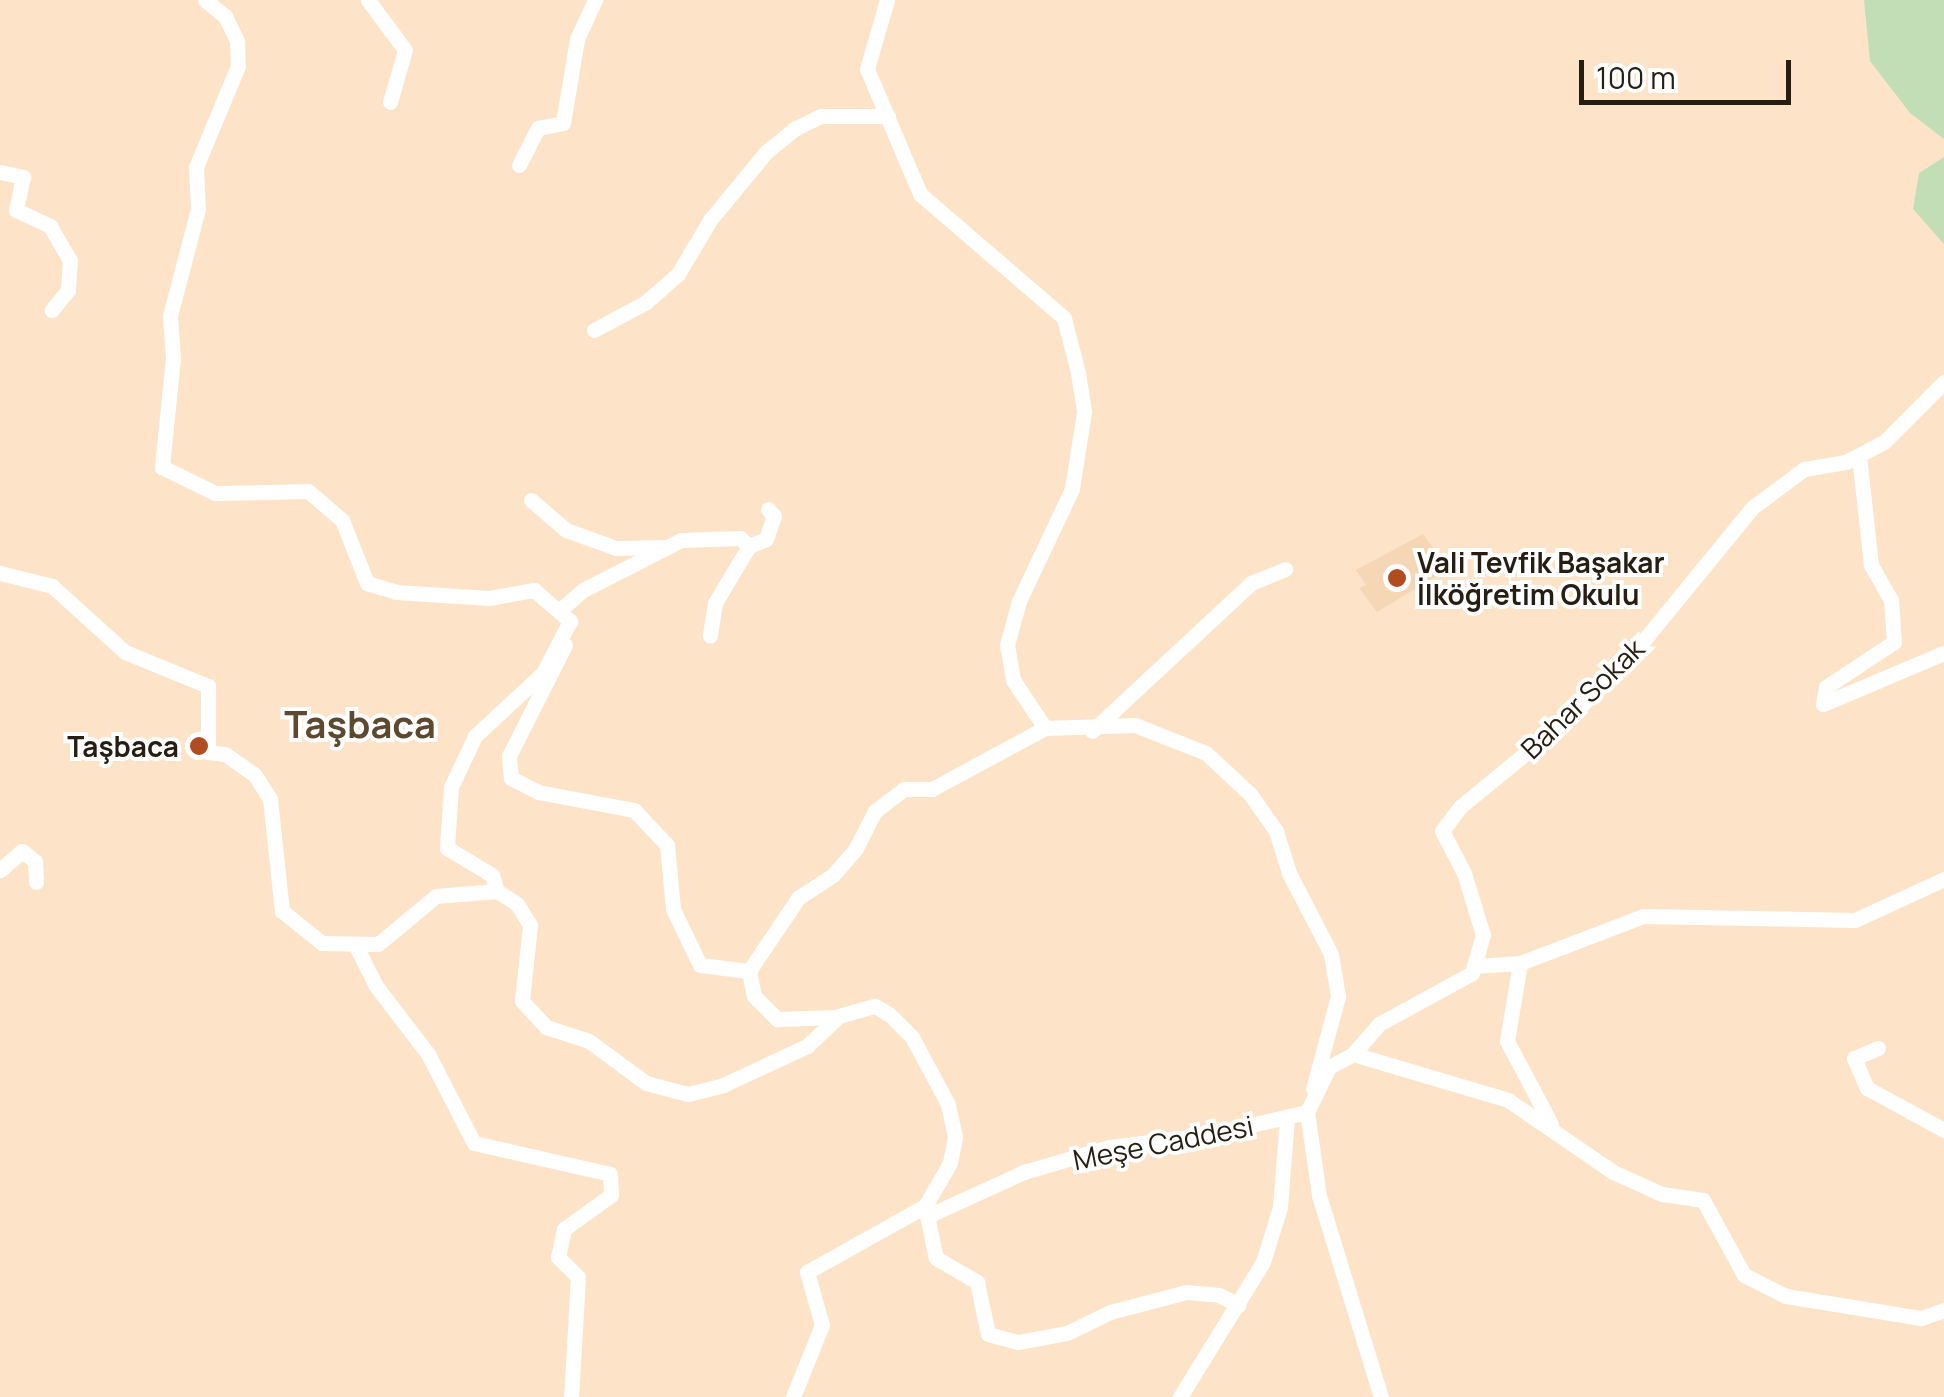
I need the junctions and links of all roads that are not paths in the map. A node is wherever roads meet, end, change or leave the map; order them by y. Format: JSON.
{"nodes":[{"id":1,"x":206,"y":0,"type":"edge"},
{"id":2,"x":368,"y":0,"type":"edge"},
{"id":3,"x":595,"y":0,"type":"edge"},
{"id":4,"x":887,"y":0,"type":"edge"},
{"id":5,"x":390,"y":102,"type":"dead end"},
{"id":6,"x":888,"y":116,"type":"junction"},
{"id":7,"x":519,"y":166,"type":"dead end"},
{"id":8,"x":0,"y":172,"type":"edge"},
{"id":9,"x":52,"y":310,"type":"dead end"},
{"id":10,"x":594,"y":330,"type":"dead end"},
{"id":11,"x":1944,"y":382,"type":"edge"},
{"id":12,"x":1859,"y":456,"type":"junction"},
{"id":13,"x":531,"y":500,"type":"dead end"},
{"id":14,"x":768,"y":509,"type":"dead end"},
{"id":15,"x":668,"y":546,"type":"junction"},
{"id":16,"x":748,"y":546,"type":"junction"},
{"id":17,"x":1286,"y":569,"type":"dead end"},
{"id":18,"x":0,"y":574,"type":"edge"},
{"id":19,"x":565,"y":615,"type":"junction"},
{"id":20,"x":710,"y":636,"type":"dead end"},
{"id":21,"x":1944,"y":653,"type":"edge"},
{"id":22,"x":1045,"y":728,"type":"junction"},
{"id":23,"x":1092,"y":731,"type":"junction"},
{"id":24,"x":0,"y":870,"type":"edge"},
{"id":25,"x":1944,"y":879,"type":"edge"},
{"id":26,"x":36,"y":882,"type":"dead end"},
{"id":27,"x":497,"y":892,"type":"junction"},
{"id":28,"x":357,"y":948,"type":"junction"},
{"id":29,"x":1520,"y":963,"type":"junction"},
{"id":30,"x":1474,"y":966,"type":"junction"},
{"id":31,"x":749,"y":971,"type":"junction"},
{"id":32,"x":840,"y":1016,"type":"junction"},
{"id":33,"x":1878,"y":1048,"type":"dead end"},
{"id":34,"x":1353,"y":1054,"type":"junction"},
{"id":35,"x":1313,"y":1089,"type":"junction"},
{"id":36,"x":1307,"y":1112,"type":"junction"},
{"id":37,"x":1286,"y":1119,"type":"junction"},
{"id":38,"x":1553,"y":1128,"type":"junction"},
{"id":39,"x":1944,"y":1130,"type":"edge"},
{"id":40,"x":925,"y":1206,"type":"junction"},
{"id":41,"x":1238,"y":1305,"type":"junction"},
{"id":42,"x":1944,"y":1310,"type":"edge"},
{"id":43,"x":571,"y":1397,"type":"edge"},
{"id":44,"x":793,"y":1397,"type":"edge"},
{"id":45,"x":1180,"y":1397,"type":"edge"},
{"id":46,"x":1380,"y":1397,"type":"edge"}],
"edges":[{"from":1,"to":19,"type":"street"},
{"from":2,"to":5,"type":"street"},
{"from":3,"to":7,"type":"street"},
{"from":4,"to":6,"type":"street"},
{"from":6,"to":10,"type":"street"},
{"from":6,"to":22,"type":"street"},
{"from":8,"to":9,"type":"street"},
{"from":11,"to":12,"type":"street","name":"Bahar Sokak"},
{"from":12,"to":21,"type":"street"},
{"from":12,"to":30,"type":"street","name":"Bahar Sokak"},
{"from":13,"to":15,"type":"street"},
{"from":14,"to":16,"type":"street"},
{"from":15,"to":16,"type":"street"},
{"from":15,"to":19,"type":"street"},
{"from":16,"to":20,"type":"street"},
{"from":17,"to":23,"type":"street"},
{"from":18,"to":28,"type":"street"},
{"from":19,"to":27,"type":"street"},
{"from":19,"to":31,"type":"street"},
{"from":22,"to":23,"type":"street"},
{"from":22,"to":31,"type":"street"},
{"from":23,"to":35,"type":"street"},
{"from":24,"to":26,"type":"street"},
{"from":25,"to":29,"type":"street"},
{"from":27,"to":28,"type":"street"},
{"from":27,"to":32,"type":"street"},
{"from":28,"to":43,"type":"street"},
{"from":29,"to":30,"type":"street"},
{"from":29,"to":38,"type":"street"},
{"from":30,"to":34,"type":"street"},
{"from":31,"to":32,"type":"street"},
{"from":32,"to":40,"type":"street"},
{"from":33,"to":39,"type":"street"},
{"from":34,"to":35,"type":"street"},
{"from":34,"to":38,"type":"street"},
{"from":35,"to":36,"type":"street"},
{"from":36,"to":37,"type":"street","name":"Meşe Caddesi"},
{"from":36,"to":46,"type":"street"},
{"from":37,"to":40,"type":"street","name":"Meşe Caddesi"},
{"from":37,"to":41,"type":"street"},
{"from":38,"to":42,"type":"street"},
{"from":40,"to":41,"type":"street"},
{"from":40,"to":44,"type":"street"},
{"from":41,"to":45,"type":"street"}]}
